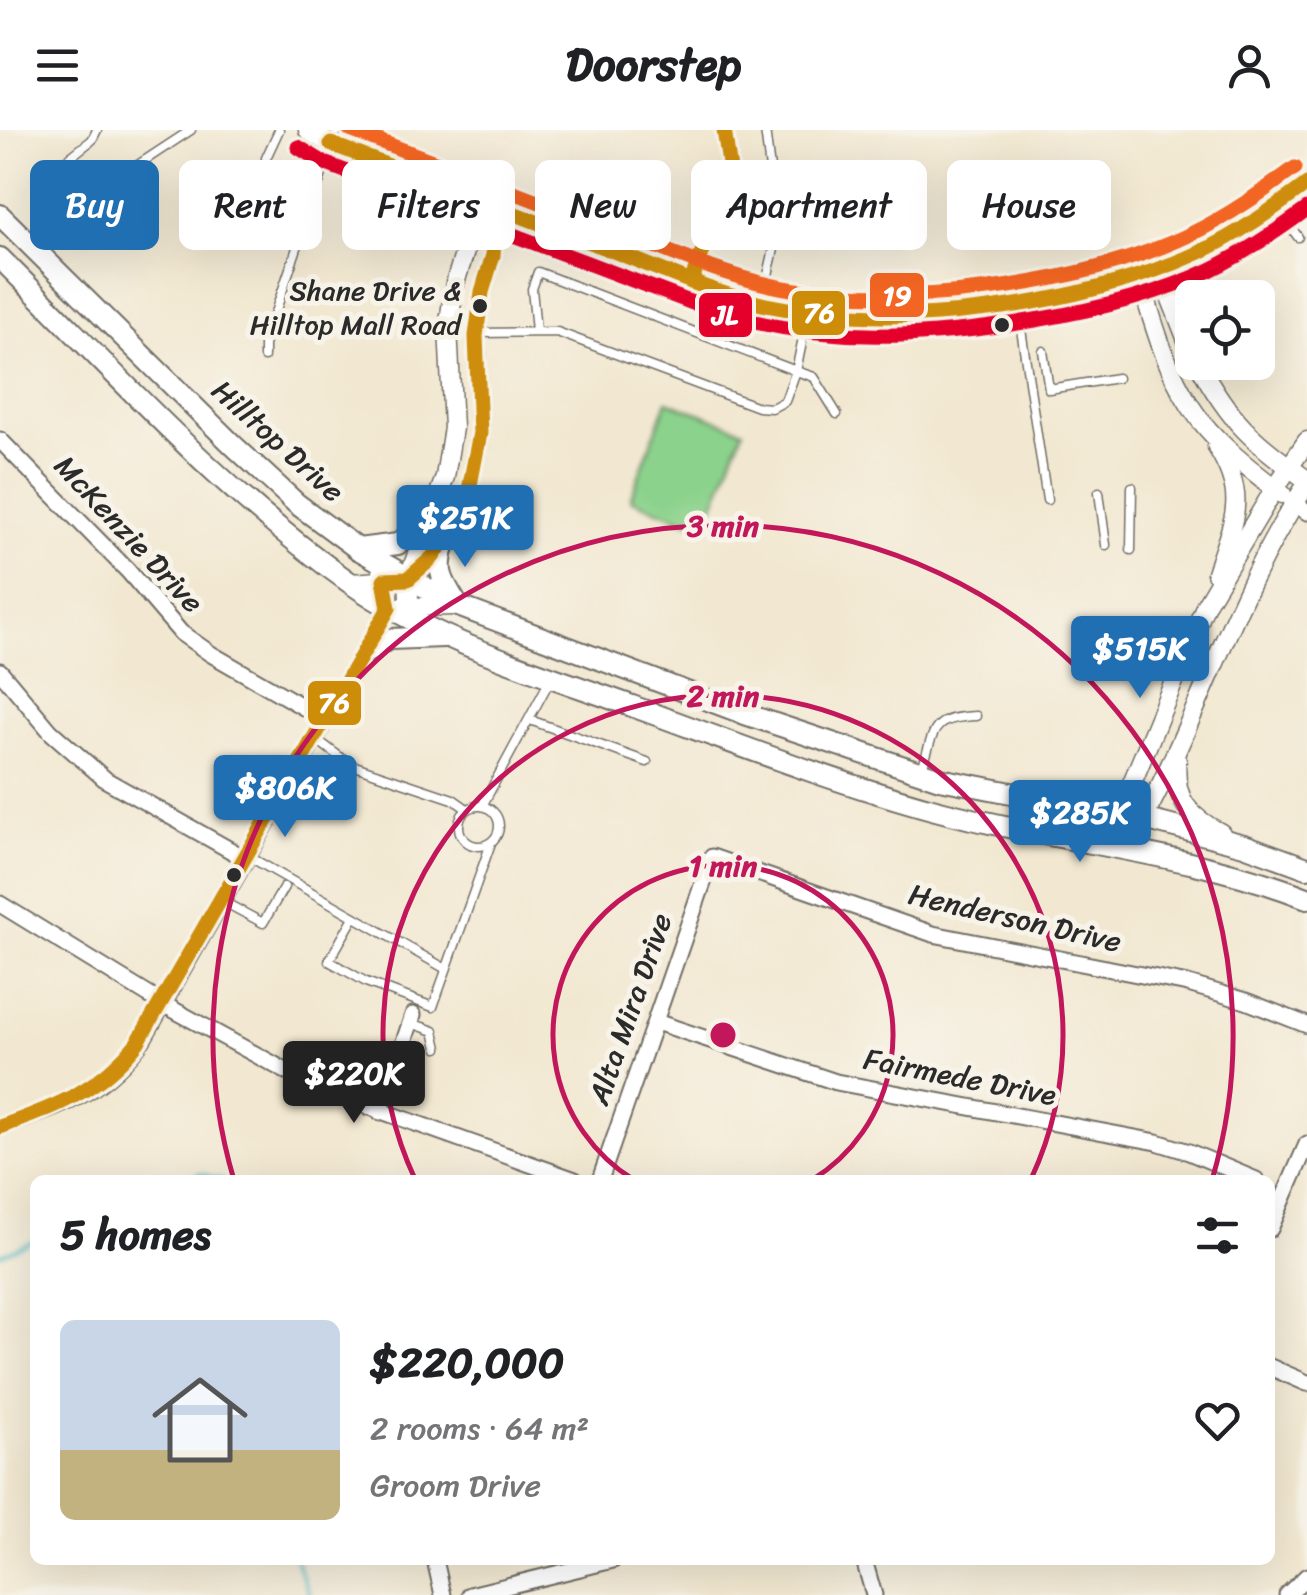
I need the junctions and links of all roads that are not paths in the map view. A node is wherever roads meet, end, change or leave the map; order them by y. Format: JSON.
{"nodes":[{"id":1,"x":96,"y":130,"type":"edge"},
{"id":2,"x":192,"y":130,"type":"edge"},
{"id":3,"x":279,"y":130,"type":"edge"},
{"id":4,"x":308,"y":130,"type":"edge"},
{"id":5,"x":724,"y":130,"type":"edge"},
{"id":6,"x":765,"y":130,"type":"edge"},
{"id":7,"x":334,"y":137,"type":"edge"},
{"id":8,"x":266,"y":158,"type":"dead end"},
{"id":9,"x":67,"y":160,"type":"edge"},
{"id":10,"x":146,"y":160,"type":"edge"},
{"id":11,"x":386,"y":160,"type":"edge"},
{"id":12,"x":1307,"y":184,"type":"edge"},
{"id":13,"x":1277,"y":208,"type":"junction"},
{"id":14,"x":0,"y":215,"type":"edge"},
{"id":15,"x":515,"y":215,"type":"edge"},
{"id":16,"x":1298,"y":237,"type":"dead end"},
{"id":17,"x":466,"y":250,"type":"edge"},
{"id":18,"x":494,"y":250,"type":"edge"},
{"id":19,"x":0,"y":258,"type":"edge"},
{"id":20,"x":1160,"y":271,"type":"junction"},
{"id":21,"x":1140,"y":278,"type":"junction"},
{"id":22,"x":691,"y":282,"type":"junction"},
{"id":23,"x":761,"y":304,"type":"junction"},
{"id":24,"x":1017,"y":304,"type":"junction"},
{"id":25,"x":1175,"y":309,"type":"edge"},
{"id":26,"x":808,"y":314,"type":"junction"},
{"id":27,"x":536,"y":331,"type":"junction"},
{"id":28,"x":476,"y":333,"type":"junction"},
{"id":29,"x":1043,"y":352,"type":"dead end"},
{"id":30,"x":264,"y":358,"type":"dead end"},
{"id":31,"x":796,"y":370,"type":"junction"},
{"id":32,"x":1116,"y":378,"type":"dead end"},
{"id":33,"x":1209,"y":380,"type":"edge"},
{"id":34,"x":837,"y":414,"type":"dead end"},
{"id":35,"x":1201,"y":421,"type":"junction"},
{"id":36,"x":0,"y":440,"type":"edge"},
{"id":37,"x":1307,"y":442,"type":"edge"},
{"id":38,"x":1288,"y":467,"type":"junction"},
{"id":39,"x":1307,"y":482,"type":"edge"},
{"id":40,"x":1132,"y":486,"type":"dead end"},
{"id":41,"x":1274,"y":488,"type":"junction"},
{"id":42,"x":1098,"y":492,"type":"dead end"},
{"id":43,"x":1047,"y":500,"type":"dead end"},
{"id":44,"x":1301,"y":508,"type":"edge"},
{"id":45,"x":430,"y":516,"type":"junction"},
{"id":46,"x":447,"y":537,"type":"junction"},
{"id":47,"x":1106,"y":545,"type":"dead end"},
{"id":48,"x":358,"y":549,"type":"junction"},
{"id":49,"x":1131,"y":550,"type":"dead end"},
{"id":50,"x":383,"y":572,"type":"junction"},
{"id":51,"x":408,"y":578,"type":"junction"},
{"id":52,"x":351,"y":584,"type":"junction"},
{"id":53,"x":1206,"y":604,"type":"junction"},
{"id":54,"x":458,"y":606,"type":"junction"},
{"id":55,"x":403,"y":611,"type":"junction"},
{"id":56,"x":450,"y":637,"type":"junction"},
{"id":57,"x":365,"y":653,"type":"junction"},
{"id":58,"x":0,"y":671,"type":"edge"},
{"id":59,"x":552,"y":676,"type":"junction"},
{"id":60,"x":976,"y":716,"type":"dead end"},
{"id":61,"x":326,"y":720,"type":"junction"},
{"id":62,"x":530,"y":720,"type":"junction"},
{"id":63,"x":316,"y":739,"type":"junction"},
{"id":64,"x":1177,"y":754,"type":"junction"},
{"id":65,"x":647,"y":762,"type":"dead end"},
{"id":66,"x":921,"y":774,"type":"junction"},
{"id":67,"x":482,"y":806,"type":"junction"},
{"id":68,"x":466,"y":809,"type":"junction"},
{"id":69,"x":1134,"y":817,"type":"junction"},
{"id":70,"x":491,"y":842,"type":"junction"},
{"id":71,"x":1244,"y":844,"type":"junction"},
{"id":72,"x":1127,"y":848,"type":"junction"},
{"id":73,"x":712,"y":856,"type":"joint"},
{"id":74,"x":247,"y":858,"type":"junction"},
{"id":75,"x":1307,"y":868,"type":"edge"},
{"id":76,"x":1269,"y":883,"type":"junction"},
{"id":77,"x":284,"y":888,"type":"dead end"},
{"id":78,"x":1307,"y":898,"type":"edge"},
{"id":79,"x":222,"y":901,"type":"junction"},
{"id":80,"x":0,"y":904,"type":"edge"},
{"id":81,"x":1307,"y":910,"type":"edge"},
{"id":82,"x":354,"y":918,"type":"junction"},
{"id":83,"x":446,"y":968,"type":"junction"},
{"id":84,"x":162,"y":1004,"type":"junction"},
{"id":85,"x":414,"y":1013,"type":"junction"},
{"id":86,"x":656,"y":1022,"type":"junction"},
{"id":87,"x":1307,"y":1026,"type":"edge"},
{"id":88,"x":438,"y":1048,"type":"dead end"},
{"id":89,"x":380,"y":1112,"type":"junction"},
{"id":90,"x":0,"y":1127,"type":"edge"},
{"id":91,"x":1307,"y":1144,"type":"edge"},
{"id":92,"x":561,"y":1175,"type":"edge"},
{"id":93,"x":602,"y":1175,"type":"edge"},
{"id":94,"x":1244,"y":1175,"type":"edge"},
{"id":95,"x":1278,"y":1190,"type":"edge"},
{"id":96,"x":1275,"y":1369,"type":"edge"},
{"id":97,"x":1307,"y":1383,"type":"edge"},
{"id":98,"x":437,"y":1565,"type":"edge"},
{"id":99,"x":592,"y":1565,"type":"edge"},
{"id":100,"x":865,"y":1565,"type":"edge"},
{"id":101,"x":1307,"y":1576,"type":"edge"},
{"id":102,"x":442,"y":1595,"type":"edge"},
{"id":103,"x":470,"y":1595,"type":"edge"},
{"id":104,"x":874,"y":1595,"type":"edge"},
{"id":105,"x":1288,"y":1595,"type":"edge"}],
"edges":[{"from":1,"to":9,"type":"lane"},
{"from":2,"to":10,"type":"lane"},
{"from":3,"to":8,"type":"lane"},
{"from":4,"to":7,"type":"street"},
{"from":5,"to":22,"type":"lane"},
{"from":6,"to":23,"type":"lane"},
{"from":7,"to":11,"type":"street"},
{"from":7,"to":30,"type":"lane"},
{"from":12,"to":13,"type":"street"},
{"from":13,"to":16,"type":"lane"},
{"from":13,"to":20,"type":"street"},
{"from":14,"to":48,"type":"main road","name":"Hilltop Drive"},
{"from":15,"to":22,"type":"street"},
{"from":17,"to":45,"type":"street"},
{"from":18,"to":28,"type":"street"},
{"from":19,"to":52,"type":"main road","name":"Hilltop Drive"},
{"from":20,"to":21,"type":"street"},
{"from":20,"to":25,"type":"street"},
{"from":21,"to":24,"type":"street"},
{"from":21,"to":35,"type":"street"},
{"from":22,"to":23,"type":"street"},
{"from":23,"to":26,"type":"street"},
{"from":24,"to":26,"type":"street"},
{"from":24,"to":43,"type":"lane"},
{"from":26,"to":31,"type":"lane"},
{"from":27,"to":28,"type":"lane"},
{"from":27,"to":31,"type":"lane"},
{"from":27,"to":31,"type":"lane"},
{"from":28,"to":46,"type":"street"},
{"from":29,"to":32,"type":"lane"},
{"from":31,"to":34,"type":"lane"},
{"from":33,"to":38,"type":"street"},
{"from":35,"to":41,"type":"street"},
{"from":35,"to":53,"type":"street"},
{"from":36,"to":61,"type":"street","name":"McKenzie Drive"},
{"from":37,"to":38,"type":"street"},
{"from":38,"to":39,"type":"street"},
{"from":38,"to":41,"type":"street"},
{"from":39,"to":44,"type":"street"},
{"from":40,"to":49,"type":"lane"},
{"from":41,"to":44,"type":"street"},
{"from":41,"to":53,"type":"street"},
{"from":42,"to":47,"type":"lane"},
{"from":44,"to":64,"type":"street"},
{"from":45,"to":48,"type":"main road"},
{"from":45,"to":51,"type":"street"},
{"from":46,"to":51,"type":"street"},
{"from":46,"to":54,"type":"main road"},
{"from":48,"to":50,"type":"main road","name":"Hilltop Drive"},
{"from":50,"to":51,"type":"main road","name":"Hilltop Drive"},
{"from":50,"to":52,"type":"street"},
{"from":50,"to":55,"type":"street"},
{"from":51,"to":54,"type":"main road","name":"Hilltop Drive"},
{"from":51,"to":55,"type":"street"},
{"from":52,"to":55,"type":"main road","name":"Hilltop Drive"},
{"from":53,"to":69,"type":"street"},
{"from":54,"to":55,"type":"street"},
{"from":54,"to":66,"type":"main road","name":"Hilltop Drive"},
{"from":55,"to":56,"type":"main road","name":"Hilltop Drive"},
{"from":55,"to":57,"type":"street"},
{"from":56,"to":57,"type":"main road"},
{"from":56,"to":59,"type":"main road","name":"Hilltop Drive"},
{"from":57,"to":61,"type":"street"},
{"from":58,"to":74,"type":"street"},
{"from":59,"to":62,"type":"lane"},
{"from":59,"to":72,"type":"main road","name":"Hilltop Drive"},
{"from":60,"to":66,"type":"lane"},
{"from":61,"to":63,"type":"street"},
{"from":62,"to":65,"type":"lane"},
{"from":62,"to":67,"type":"lane"},
{"from":63,"to":68,"type":"lane"},
{"from":63,"to":74,"type":"street"},
{"from":64,"to":69,"type":"street"},
{"from":64,"to":71,"type":"street"},
{"from":66,"to":69,"type":"main road","name":"Hilltop Drive"},
{"from":67,"to":68,"type":"lane"},
{"from":67,"to":70,"type":"lane"},
{"from":68,"to":70,"type":"lane"},
{"from":69,"to":71,"type":"main road","name":"Hilltop Drive"},
{"from":69,"to":72,"type":"street"},
{"from":70,"to":83,"type":"lane"},
{"from":71,"to":75,"type":"main road","name":"Hilltop Drive"},
{"from":72,"to":76,"type":"main road","name":"Hilltop Drive"},
{"from":73,"to":86,"type":"street","name":"Alta Mira Drive"},
{"from":73,"to":87,"type":"street","name":"Henderson Drive"},
{"from":74,"to":79,"type":"street"},
{"from":74,"to":82,"type":"lane"},
{"from":76,"to":78,"type":"main road","name":"Hilltop Drive"},
{"from":76,"to":81,"type":"street"},
{"from":77,"to":79,"type":"lane"},
{"from":79,"to":84,"type":"street"},
{"from":80,"to":84,"type":"street"},
{"from":82,"to":83,"type":"lane"},
{"from":82,"to":85,"type":"lane"},
{"from":83,"to":85,"type":"lane"},
{"from":84,"to":89,"type":"street"},
{"from":84,"to":90,"type":"street"},
{"from":85,"to":88,"type":"lane"},
{"from":85,"to":89,"type":"street"},
{"from":86,"to":93,"type":"street","name":"Alta Mira Drive"},
{"from":86,"to":94,"type":"street","name":"Fairmede Drive"},
{"from":89,"to":92,"type":"street"},
{"from":91,"to":95,"type":"street"},
{"from":96,"to":97,"type":"street"},
{"from":98,"to":102,"type":"street"},
{"from":99,"to":103,"type":"street"},
{"from":100,"to":104,"type":"street"},
{"from":101,"to":105,"type":"street"}]}
